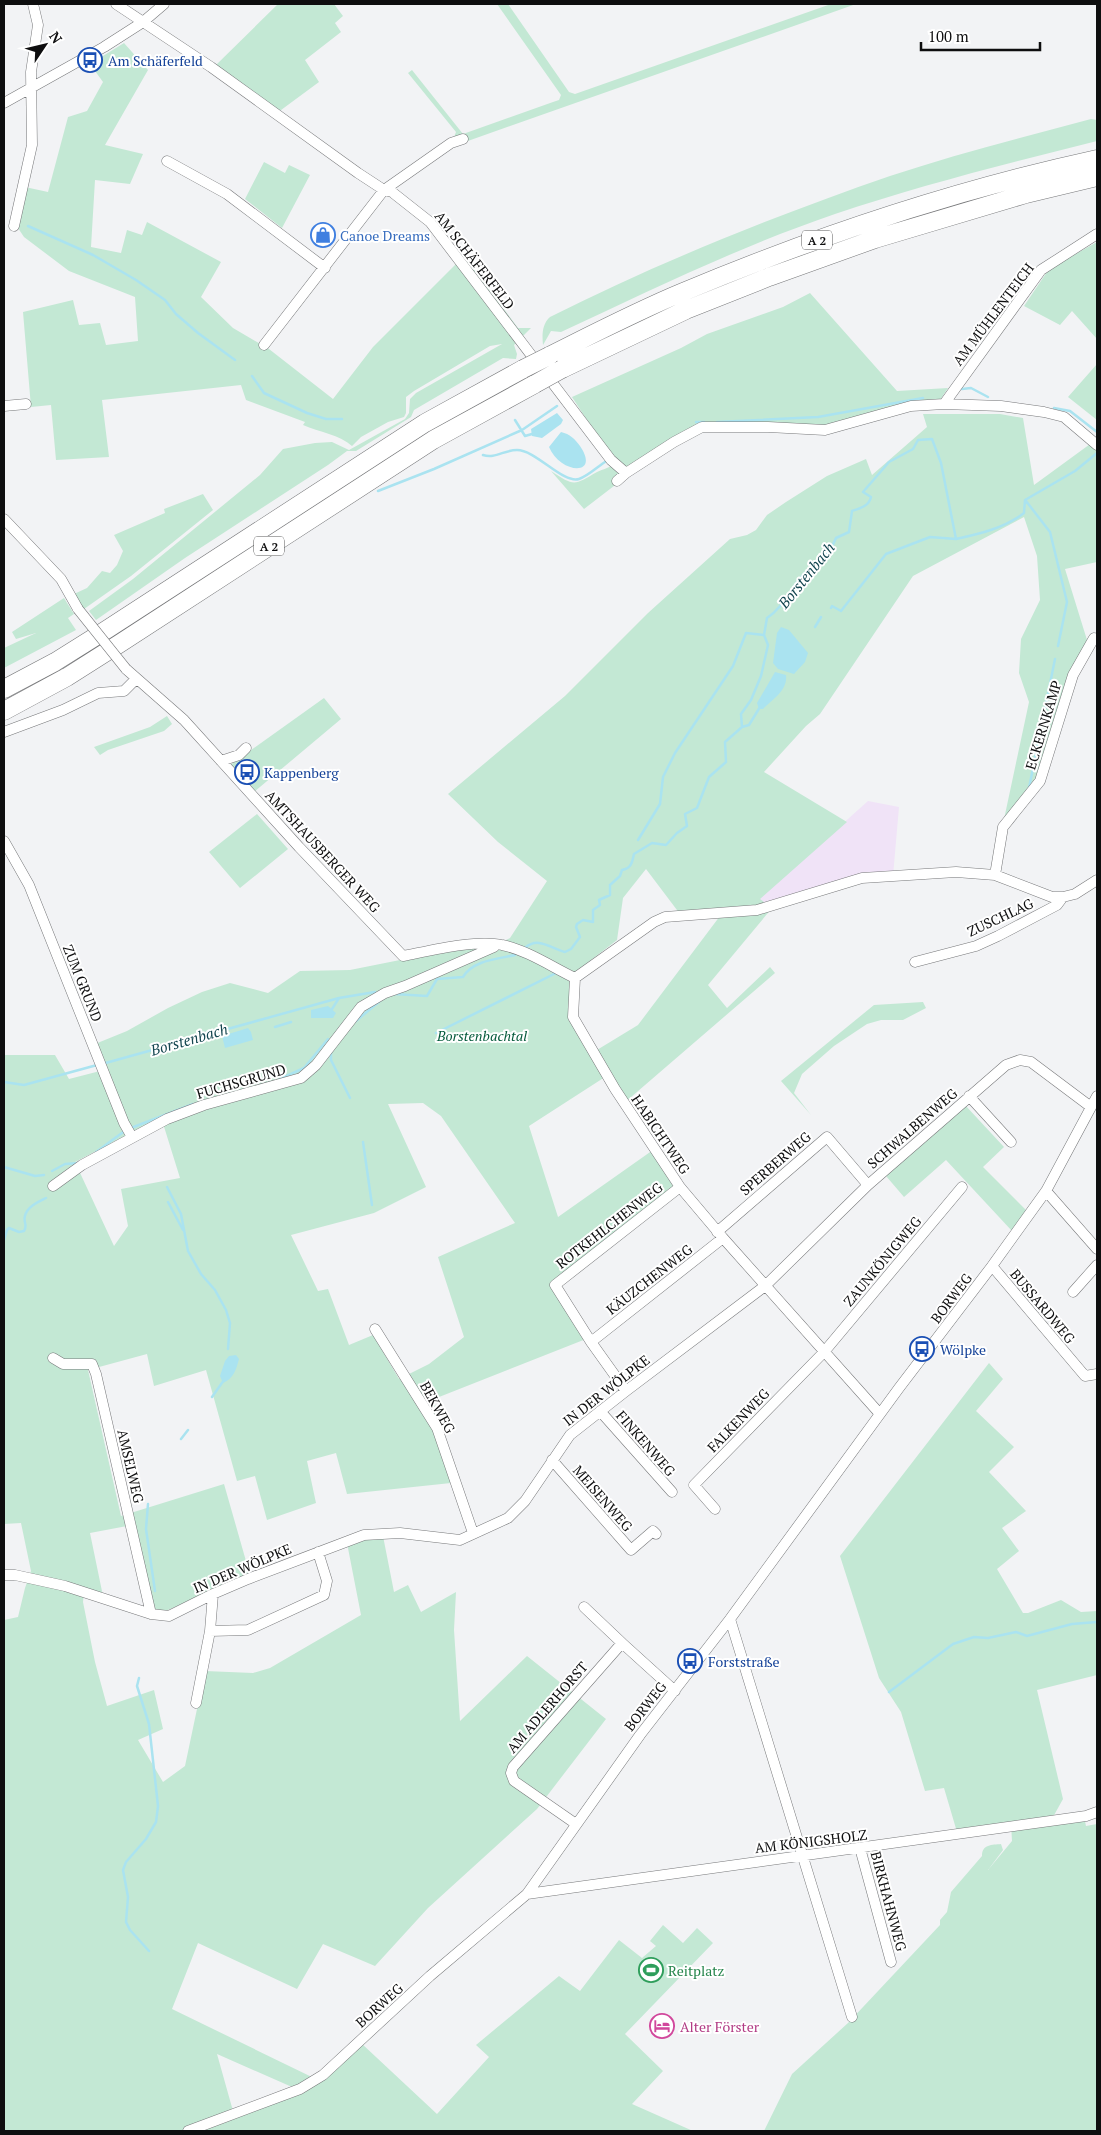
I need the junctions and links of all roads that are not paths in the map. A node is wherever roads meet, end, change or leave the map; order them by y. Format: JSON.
{"nodes":[{"id":1,"x":33,"y":4,"type":"edge"},
{"id":2,"x":116,"y":4,"type":"edge"},
{"id":3,"x":164,"y":4,"type":"edge"},
{"id":4,"x":142,"y":22,"type":"junction"},
{"id":5,"x":30,"y":90,"type":"junction"},
{"id":6,"x":4,"y":103,"type":"edge"},
{"id":7,"x":463,"y":139,"type":"dead end"},
{"id":8,"x":1097,"y":159,"type":"edge"},
{"id":9,"x":167,"y":161,"type":"dead end"},
{"id":10,"x":1097,"y":178,"type":"edge"},
{"id":11,"x":384,"y":190,"type":"junction"},
{"id":12,"x":14,"y":226,"type":"dead end"},
{"id":13,"x":1097,"y":234,"type":"edge"},
{"id":14,"x":325,"y":268,"type":"junction"},
{"id":15,"x":264,"y":345,"type":"dead end"},
{"id":16,"x":26,"y":404,"type":"dead end"},
{"id":17,"x":944,"y":404,"type":"junction"},
{"id":18,"x":4,"y":406,"type":"edge"},
{"id":19,"x":1096,"y":444,"type":"edge"},
{"id":20,"x":626,"y":473,"type":"junction"},
{"id":21,"x":617,"y":482,"type":"dead end"},
{"id":22,"x":4,"y":519,"type":"edge"},
{"id":23,"x":1097,"y":639,"type":"edge"},
{"id":24,"x":136,"y":679,"type":"junction"},
{"id":25,"x":4,"y":689,"type":"edge"},
{"id":26,"x":4,"y":711,"type":"edge"},
{"id":27,"x":4,"y":732,"type":"edge"},
{"id":28,"x":246,"y":748,"type":"dead end"},
{"id":29,"x":221,"y":761,"type":"junction"},
{"id":30,"x":4,"y":841,"type":"edge"},
{"id":31,"x":995,"y":874,"type":"junction"},
{"id":32,"x":1097,"y":880,"type":"edge"},
{"id":33,"x":1063,"y":898,"type":"junction"},
{"id":34,"x":499,"y":944,"type":"junction"},
{"id":35,"x":916,"y":962,"type":"dead end"},
{"id":36,"x":575,"y":978,"type":"junction"},
{"id":37,"x":969,"y":1096,"type":"junction"},
{"id":38,"x":1097,"y":1096,"type":"edge"},
{"id":39,"x":1091,"y":1106,"type":"junction"},
{"id":40,"x":131,"y":1135,"type":"junction"},
{"id":41,"x":1012,"y":1142,"type":"dead end"},
{"id":42,"x":868,"y":1185,"type":"junction"},
{"id":43,"x":53,"y":1186,"type":"dead end"},
{"id":44,"x":680,"y":1187,"type":"junction"},
{"id":45,"x":962,"y":1187,"type":"dead end"},
{"id":46,"x":1046,"y":1191,"type":"junction"},
{"id":47,"x":720,"y":1235,"type":"junction"},
{"id":48,"x":1097,"y":1249,"type":"edge"},
{"id":49,"x":1097,"y":1265,"type":"edge"},
{"id":50,"x":992,"y":1266,"type":"junction"},
{"id":51,"x":765,"y":1286,"type":"junction"},
{"id":52,"x":1073,"y":1292,"type":"dead end"},
{"id":53,"x":376,"y":1329,"type":"dead end"},
{"id":54,"x":591,"y":1342,"type":"junction"},
{"id":55,"x":824,"y":1352,"type":"junction"},
{"id":56,"x":53,"y":1358,"type":"dead end"},
{"id":57,"x":1097,"y":1374,"type":"edge"},
{"id":58,"x":626,"y":1391,"type":"junction"},
{"id":59,"x":600,"y":1411,"type":"junction"},
{"id":60,"x":880,"y":1414,"type":"junction"},
{"id":61,"x":552,"y":1460,"type":"junction"},
{"id":62,"x":672,"y":1492,"type":"dead end"},
{"id":63,"x":715,"y":1509,"type":"dead end"},
{"id":64,"x":473,"y":1533,"type":"junction"},
{"id":65,"x":656,"y":1534,"type":"dead end"},
{"id":66,"x":318,"y":1552,"type":"junction"},
{"id":67,"x":4,"y":1575,"type":"edge"},
{"id":68,"x":213,"y":1594,"type":"junction"},
{"id":69,"x":584,"y":1607,"type":"dead end"},
{"id":70,"x":151,"y":1614,"type":"junction"},
{"id":71,"x":730,"y":1619,"type":"junction"},
{"id":72,"x":210,"y":1631,"type":"junction"},
{"id":73,"x":622,"y":1643,"type":"junction"},
{"id":74,"x":675,"y":1691,"type":"junction"},
{"id":75,"x":196,"y":1703,"type":"dead end"},
{"id":76,"x":1097,"y":1812,"type":"edge"},
{"id":77,"x":576,"y":1824,"type":"junction"},
{"id":78,"x":860,"y":1848,"type":"junction"},
{"id":79,"x":802,"y":1855,"type":"junction"},
{"id":80,"x":527,"y":1894,"type":"junction"},
{"id":81,"x":891,"y":1962,"type":"dead end"},
{"id":82,"x":852,"y":2017,"type":"dead end"},
{"id":83,"x":188,"y":2131,"type":"edge"}],
"edges":[{"from":1,"to":5,"type":"street"},
{"from":2,"to":4,"type":"street","name":"AM SCHÄFERFELD"},
{"from":3,"to":4,"type":"street"},
{"from":4,"to":5,"type":"street"},
{"from":4,"to":11,"type":"street","name":"AM SCHÄFERFELD"},
{"from":5,"to":6,"type":"street"},
{"from":5,"to":12,"type":"street"},
{"from":7,"to":11,"type":"street"},
{"from":8,"to":25,"type":"highway","number":"A 2","bridge":true},
{"from":9,"to":14,"type":"street"},
{"from":10,"to":26,"type":"highway","number":"A 2","bridge":true},
{"from":11,"to":14,"type":"street"},
{"from":11,"to":20,"type":"street","name":"AM SCHÄFERFELD"},
{"from":13,"to":17,"type":"street","name":"AM MÜHLENTEICH"},
{"from":14,"to":15,"type":"street"},
{"from":16,"to":18,"type":"street"},
{"from":17,"to":19,"type":"street"},
{"from":17,"to":20,"type":"street"},
{"from":20,"to":21,"type":"street"},
{"from":22,"to":24,"type":"street","name":"AMTSHAUSBERGER WEG","bridge":true},
{"from":23,"to":31,"type":"street","name":"ECKERNKAMP"},
{"from":24,"to":27,"type":"street"},
{"from":24,"to":29,"type":"street","name":"AMTSHAUSBERGER WEG"},
{"from":28,"to":29,"type":"street"},
{"from":29,"to":34,"type":"street","name":"AMTSHAUSBERGER WEG"},
{"from":30,"to":40,"type":"street","name":"ZUM GRUND"},
{"from":31,"to":33,"type":"street"},
{"from":31,"to":36,"type":"street"},
{"from":32,"to":33,"type":"street","name":"ZUSCHLAG"},
{"from":33,"to":35,"type":"street","name":"ZUSCHLAG"},
{"from":34,"to":36,"type":"street","name":"AMTSHAUSBERGER WEG"},
{"from":34,"to":40,"type":"street","name":"FUCHSGRUND"},
{"from":36,"to":44,"type":"street","name":"HABICHTWEG"},
{"from":37,"to":39,"type":"street","name":"SCHWALBENWEG"},
{"from":37,"to":41,"type":"street"},
{"from":37,"to":42,"type":"street","name":"SCHWALBENWEG"},
{"from":38,"to":39,"type":"street","name":"BORWEG"},
{"from":39,"to":46,"type":"street","name":"BORWEG"},
{"from":40,"to":43,"type":"street","name":"FUCHSGRUND"},
{"from":42,"to":47,"type":"street","name":"SPERBERWEG"},
{"from":42,"to":51,"type":"street","name":"SCHWALBENWEG"},
{"from":44,"to":47,"type":"street","name":"HABICHTWEG"},
{"from":44,"to":54,"type":"street","name":"ROTKEHLCHENWEG"},
{"from":45,"to":55,"type":"street","name":"ZAUNKÖNIGWEG"},
{"from":46,"to":48,"type":"street"},
{"from":46,"to":50,"type":"street","name":"BORWEG"},
{"from":47,"to":51,"type":"street","name":"HABICHTWEG"},
{"from":47,"to":54,"type":"street","name":"KÄUZCHENWEG"},
{"from":49,"to":52,"type":"street"},
{"from":50,"to":57,"type":"street","name":"BUSSARDWEG"},
{"from":50,"to":60,"type":"street","name":"BORWEG"},
{"from":51,"to":55,"type":"street"},
{"from":51,"to":58,"type":"street","name":"IN DER WÖLPKE"},
{"from":53,"to":64,"type":"street","name":"BEKWEG"},
{"from":54,"to":58,"type":"street"},
{"from":55,"to":60,"type":"street"},
{"from":55,"to":63,"type":"street","name":"FALKENWEG"},
{"from":56,"to":70,"type":"street","name":"AMSELWEG"},
{"from":58,"to":59,"type":"street","name":"IN DER WÖLPKE"},
{"from":59,"to":61,"type":"street","name":"IN DER WÖLPKE"},
{"from":59,"to":62,"type":"street","name":"FINKENWEG"},
{"from":60,"to":71,"type":"street","name":"BORWEG"},
{"from":61,"to":64,"type":"street","name":"IN DER WÖLPKE"},
{"from":61,"to":65,"type":"street","name":"MEISENWEG"},
{"from":64,"to":66,"type":"street","name":"IN DER WÖLPKE"},
{"from":66,"to":68,"type":"street","name":"IN DER WÖLPKE"},
{"from":66,"to":72,"type":"street"},
{"from":67,"to":70,"type":"street","name":"IN DER WÖLPKE"},
{"from":68,"to":70,"type":"street","name":"IN DER WÖLPKE"},
{"from":68,"to":72,"type":"street"},
{"from":69,"to":73,"type":"street"},
{"from":71,"to":74,"type":"street","name":"BORWEG"},
{"from":71,"to":79,"type":"street"},
{"from":72,"to":75,"type":"street"},
{"from":73,"to":74,"type":"street"},
{"from":73,"to":77,"type":"street","name":"AM ADLERHORST"},
{"from":74,"to":77,"type":"street","name":"BORWEG"},
{"from":76,"to":78,"type":"street","name":"AM KÖNIGSHOLZ"},
{"from":77,"to":80,"type":"street","name":"BORWEG"},
{"from":78,"to":79,"type":"street","name":"AM KÖNIGSHOLZ"},
{"from":78,"to":81,"type":"street","name":"BIRKHAHNWEG"},
{"from":79,"to":80,"type":"street","name":"AM KÖNIGSHOLZ"},
{"from":79,"to":82,"type":"street"},
{"from":80,"to":83,"type":"street","name":"BORWEG"}]}
